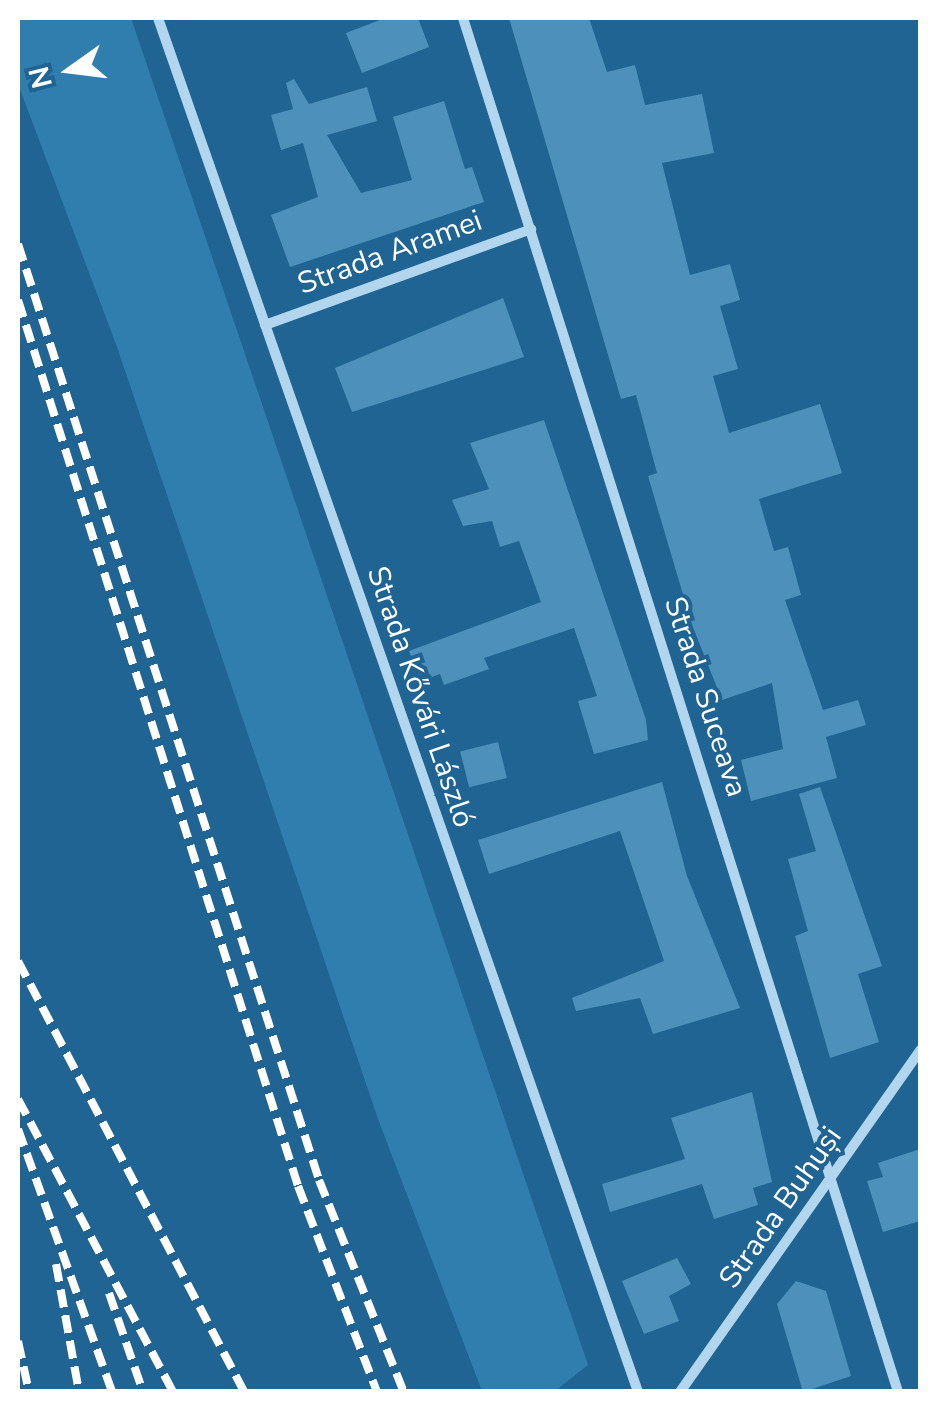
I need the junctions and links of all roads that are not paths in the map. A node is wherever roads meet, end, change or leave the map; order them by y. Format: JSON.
{"nodes":[{"id":1,"x":158,"y":18,"type":"edge"},
{"id":2,"x":463,"y":18,"type":"edge"},
{"id":3,"x":531,"y":229,"type":"junction"},
{"id":4,"x":265,"y":324,"type":"junction"},
{"id":5,"x":920,"y":1050,"type":"edge"},
{"id":6,"x":833,"y":1180,"type":"junction"},
{"id":7,"x":638,"y":1392,"type":"edge"},
{"id":8,"x":680,"y":1392,"type":"edge"},
{"id":9,"x":898,"y":1392,"type":"edge"}],
"edges":[{"from":1,"to":4,"type":"street","name":"Strada Kővári László"},
{"from":2,"to":3,"type":"street","name":"Strada Suceava"},
{"from":3,"to":4,"type":"street","name":"Strada Aramei"},
{"from":3,"to":6,"type":"street","name":"Strada Suceava"},
{"from":4,"to":7,"type":"street","name":"Strada Kővári László"},
{"from":5,"to":6,"type":"street","name":"Strada Buhuși"},
{"from":6,"to":8,"type":"street","name":"Strada Buhuși"},
{"from":6,"to":9,"type":"street","name":"Strada Suceava"}]}
